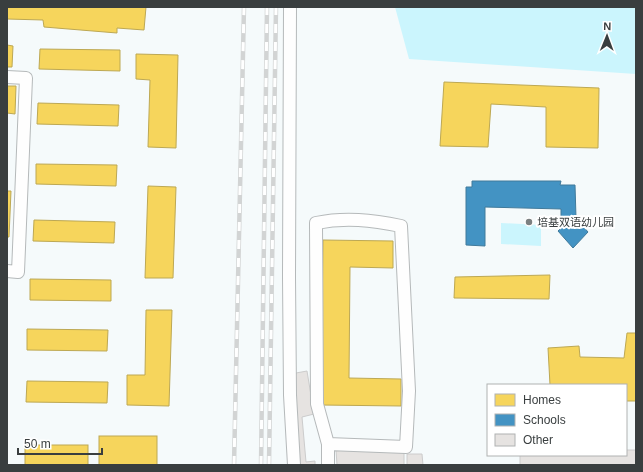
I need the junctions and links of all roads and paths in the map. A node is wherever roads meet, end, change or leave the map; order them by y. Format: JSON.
{"nodes":[{"id":1,"x":290,"y":7,"type":"edge"},
{"id":2,"x":7,"y":77,"type":"edge"},
{"id":3,"x":7,"y":272,"type":"edge"},
{"id":4,"x":328,"y":444,"type":"junction"},
{"id":5,"x":294,"y":465,"type":"edge"},
{"id":6,"x":328,"y":465,"type":"edge"}],
"edges":[{"from":1,"to":5,"type":"street"},
{"from":2,"to":3,"type":"street"},
{"from":4,"to":4,"type":"street"},
{"from":4,"to":6,"type":"street"}]}
